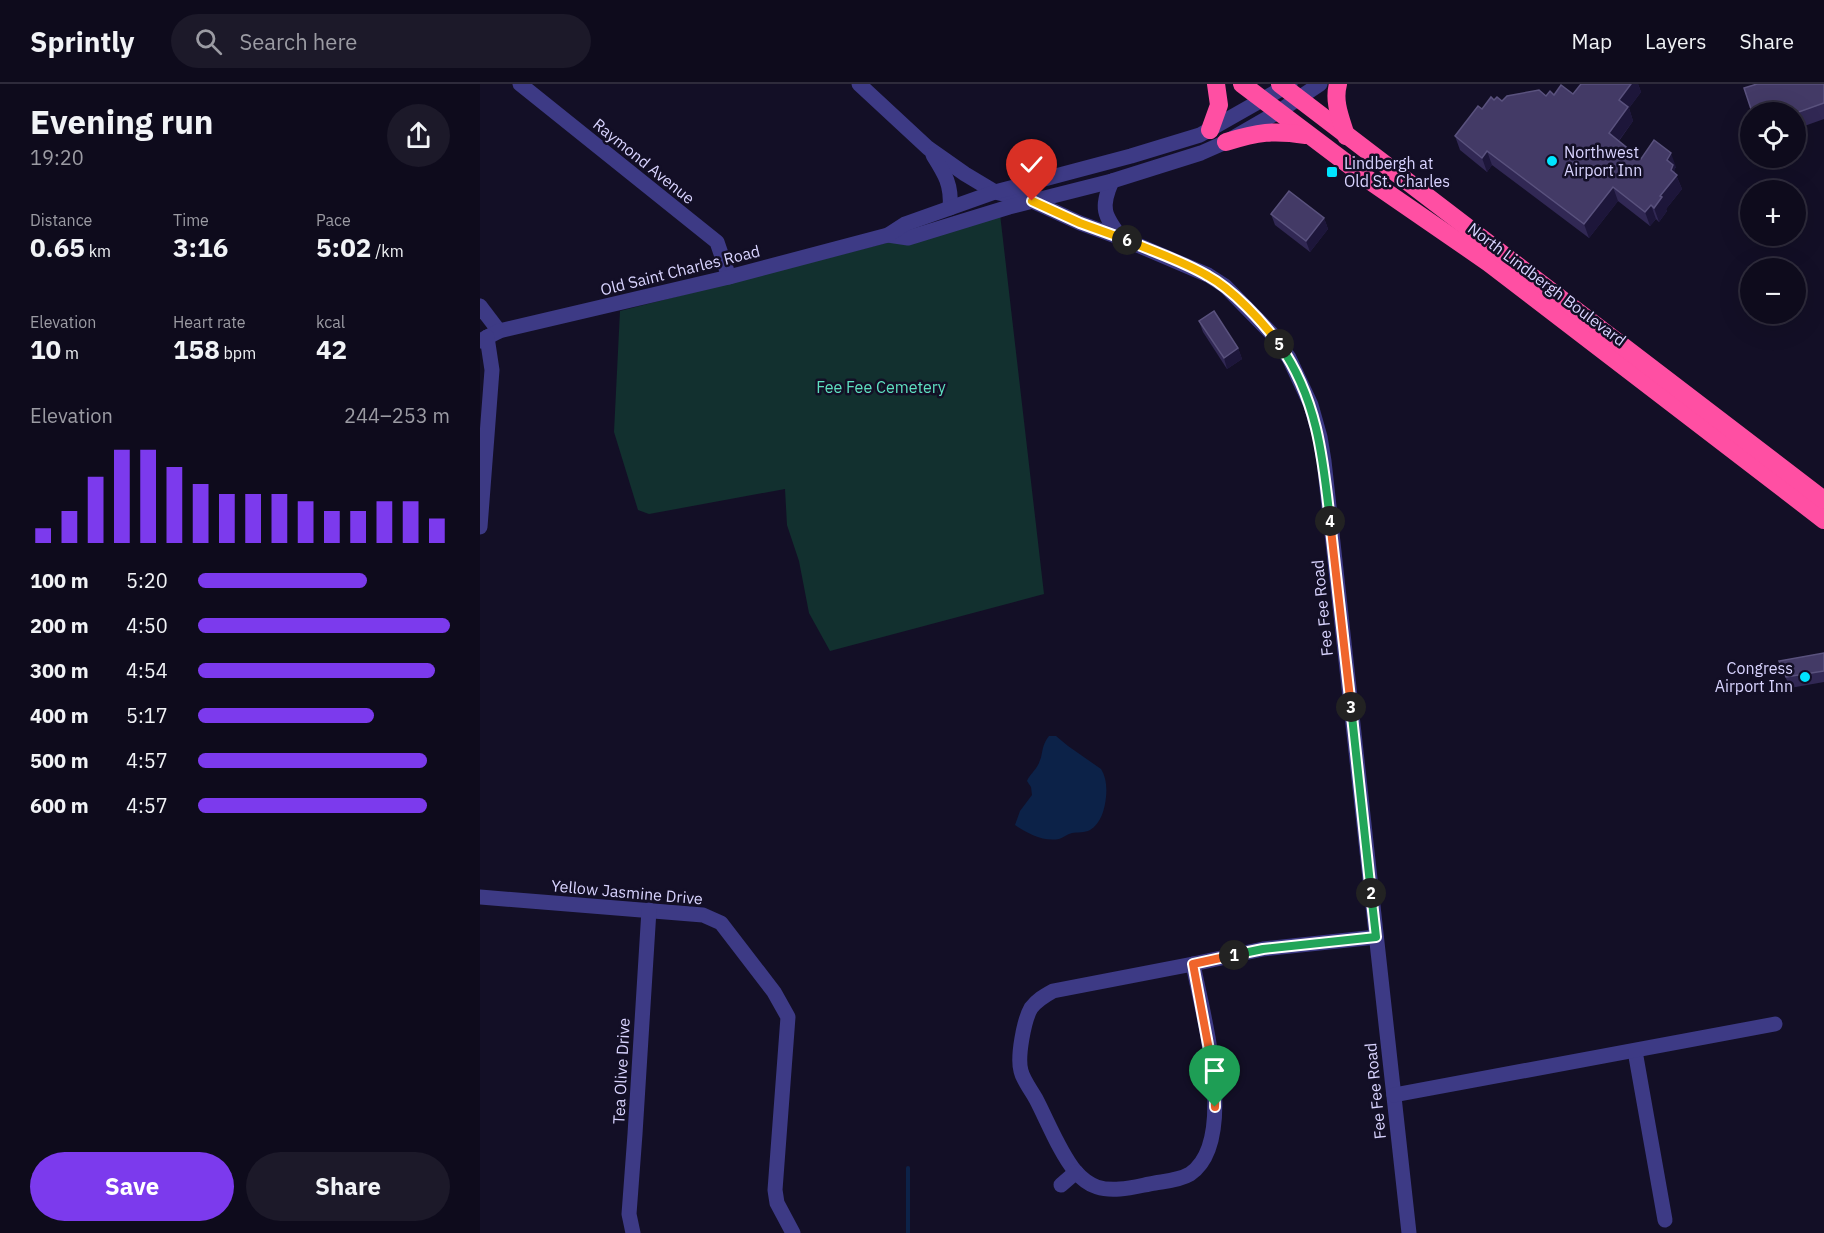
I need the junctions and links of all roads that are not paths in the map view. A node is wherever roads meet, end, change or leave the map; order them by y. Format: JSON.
{"nodes":[{"id":1,"x":520,"y":84,"type":"edge"},
{"id":2,"x":859,"y":84,"type":"edge"},
{"id":3,"x":1216,"y":84,"type":"edge"},
{"id":4,"x":1242,"y":84,"type":"edge"},
{"id":5,"x":1320,"y":84,"type":"edge"},
{"id":6,"x":1338,"y":84,"type":"edge"},
{"id":7,"x":1288,"y":88,"type":"edge"},
{"id":8,"x":1263,"y":100,"type":"junction"},
{"id":9,"x":1278,"y":112,"type":"junction"},
{"id":10,"x":1210,"y":130,"type":"junction"},
{"id":11,"x":1310,"y":136,"type":"junction"},
{"id":12,"x":1346,"y":136,"type":"junction"},
{"id":13,"x":1226,"y":142,"type":"junction"},
{"id":14,"x":928,"y":148,"type":"junction"},
{"id":15,"x":1131,"y":156,"type":"junction"},
{"id":16,"x":1135,"y":173,"type":"junction"},
{"id":17,"x":1112,"y":181,"type":"junction"},
{"id":18,"x":995,"y":192,"type":"junction"},
{"id":19,"x":1032,"y":201,"type":"junction"},
{"id":20,"x":950,"y":208,"type":"junction"},
{"id":21,"x":888,"y":235,"type":"junction"},
{"id":22,"x":1121,"y":238,"type":"junction"},
{"id":23,"x":729,"y":277,"type":"junction"},
{"id":24,"x":480,"y":306,"type":"edge"},
{"id":25,"x":489,"y":336,"type":"edge"},
{"id":26,"x":1824,"y":500,"type":"edge"},
{"id":27,"x":1824,"y":520,"type":"edge"},
{"id":28,"x":480,"y":527,"type":"edge"},
{"id":29,"x":480,"y":897,"type":"edge"},
{"id":30,"x":649,"y":910,"type":"junction"},
{"id":31,"x":1376,"y":937,"type":"junction"},
{"id":32,"x":1193,"y":964,"type":"junction"},
{"id":33,"x":1775,"y":1024,"type":"dead end"},
{"id":34,"x":1635,"y":1051,"type":"junction"},
{"id":35,"x":1394,"y":1095,"type":"junction"},
{"id":36,"x":1076,"y":1172,"type":"junction"},
{"id":37,"x":1061,"y":1185,"type":"dead end"},
{"id":38,"x":1665,"y":1220,"type":"dead end"},
{"id":39,"x":633,"y":1233,"type":"edge"},
{"id":40,"x":793,"y":1233,"type":"edge"},
{"id":41,"x":1409,"y":1233,"type":"edge"}],
"edges":[{"from":1,"to":23,"type":"street","name":"Raymond Avenue"},
{"from":2,"to":14,"type":"street","name":"Fee Fee Road"},
{"from":3,"to":10,"type":"highway"},
{"from":4,"to":8,"type":"highway","name":"North Lindbergh Boulevard"},
{"from":5,"to":7,"type":"street","name":"Old Saint Charles Road"},
{"from":6,"to":12,"type":"highway"},
{"from":7,"to":8,"type":"street","name":"Old Saint Charles Road"},
{"from":7,"to":9,"type":"street","name":"Old Saint Charles Road"},
{"from":7,"to":12,"type":"highway","name":"North Lindbergh Boulevard"},
{"from":8,"to":9,"type":"highway","name":"North Lindbergh Boulevard"},
{"from":8,"to":10,"type":"street","name":"Old Saint Charles Road"},
{"from":9,"to":11,"type":"highway","name":"North Lindbergh Boulevard"},
{"from":9,"to":13,"type":"street","name":"Old Saint Charles Road"},
{"from":10,"to":15,"type":"street","name":"Old Saint Charles Road"},
{"from":11,"to":13,"type":"highway"},
{"from":11,"to":27,"type":"highway","name":"North Lindbergh Boulevard"},
{"from":12,"to":26,"type":"highway","name":"North Lindbergh Boulevard"},
{"from":13,"to":16,"type":"street","name":"Old Saint Charles Road"},
{"from":14,"to":18,"type":"street","name":"Fee Fee Road"},
{"from":14,"to":20,"type":"street"},
{"from":15,"to":16,"type":"street"},
{"from":15,"to":18,"type":"street","name":"Old Saint Charles Road"},
{"from":16,"to":17,"type":"street","name":"Old Saint Charles Road"},
{"from":17,"to":19,"type":"street","name":"Old Saint Charles Road"},
{"from":17,"to":22,"type":"street"},
{"from":18,"to":19,"type":"street","name":"Fee Fee Road"},
{"from":18,"to":20,"type":"street","name":"Old Saint Charles Road"},
{"from":19,"to":21,"type":"street","name":"Old Saint Charles Road"},
{"from":19,"to":22,"type":"street","name":"Fee Fee Road"},
{"from":20,"to":21,"type":"street","name":"Old Saint Charles Road"},
{"from":21,"to":23,"type":"street","name":"Old Saint Charles Road"},
{"from":22,"to":31,"type":"street","name":"Fee Fee Road"},
{"from":23,"to":25,"type":"street","name":"Old Saint Charles Road"},
{"from":24,"to":25,"type":"street"},
{"from":25,"to":28,"type":"street"},
{"from":29,"to":30,"type":"street","name":"Yellow Jasmine Drive"},
{"from":30,"to":39,"type":"street","name":"Tea Olive Drive"},
{"from":30,"to":40,"type":"street","name":"Yellow Jasmine Drive"},
{"from":31,"to":32,"type":"street"},
{"from":31,"to":35,"type":"street","name":"Fee Fee Road"},
{"from":32,"to":36,"type":"street"},
{"from":32,"to":36,"type":"street"},
{"from":33,"to":34,"type":"street"},
{"from":34,"to":35,"type":"street"},
{"from":34,"to":38,"type":"street"},
{"from":35,"to":41,"type":"street","name":"Fee Fee Road"},
{"from":36,"to":37,"type":"street"}]}
